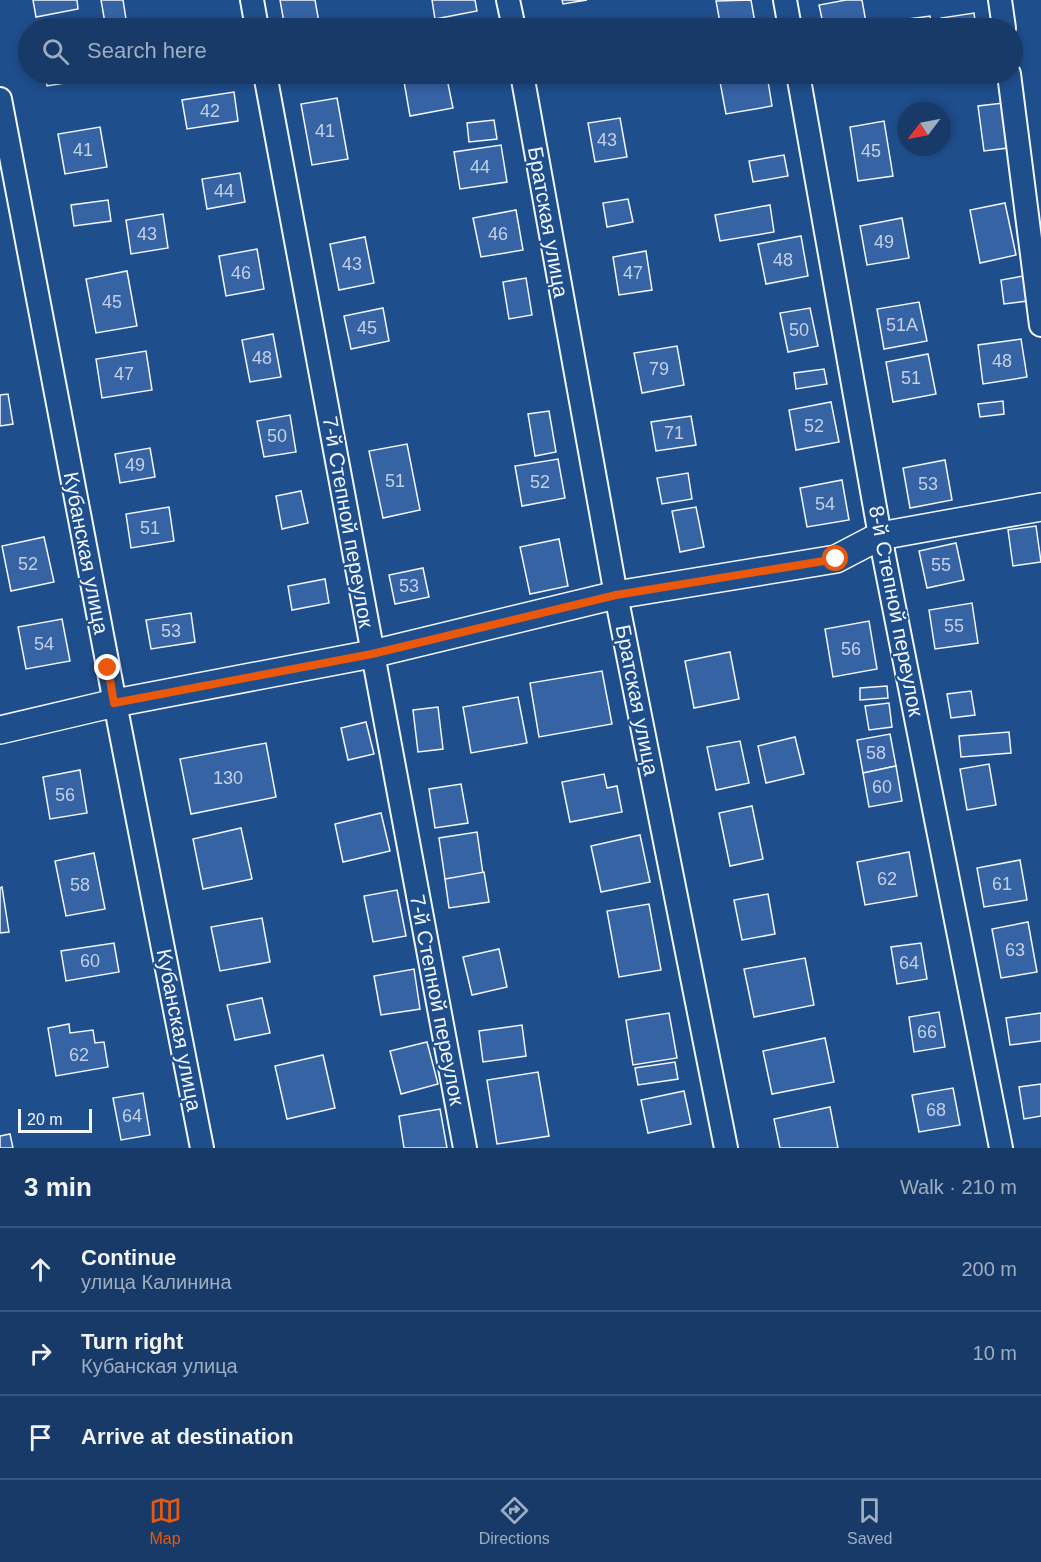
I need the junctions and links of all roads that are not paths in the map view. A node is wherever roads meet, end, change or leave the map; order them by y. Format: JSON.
{"nodes":[{"id":1,"x":252,"y":0,"type":"edge"},
{"id":2,"x":508,"y":0,"type":"edge"},
{"id":3,"x":784,"y":0,"type":"edge"},
{"id":4,"x":1000,"y":0,"type":"edge"},
{"id":5,"x":255,"y":18,"type":"edge"},
{"id":6,"x":512,"y":18,"type":"edge"},
{"id":7,"x":788,"y":18,"type":"edge"},
{"id":8,"x":1003,"y":18,"type":"edge"},
{"id":9,"x":267,"y":84,"type":"edge"},
{"id":10,"x":524,"y":84,"type":"edge"},
{"id":11,"x":800,"y":84,"type":"edge"},
{"id":12,"x":1011,"y":84,"type":"edge"},
{"id":13,"x":0,"y":99,"type":"edge"},
{"id":14,"x":1041,"y":325,"type":"edge"},
{"id":15,"x":1041,"y":507,"type":"edge"},
{"id":16,"x":880,"y":536,"type":"junction"},
{"id":17,"x":616,"y":595,"type":"junction"},
{"id":18,"x":372,"y":654,"type":"junction"},
{"id":19,"x":114,"y":703,"type":"junction"},
{"id":20,"x":0,"y":730,"type":"edge"},
{"id":21,"x":202,"y":1148,"type":"edge"},
{"id":22,"x":465,"y":1148,"type":"edge"},
{"id":23,"x":726,"y":1148,"type":"edge"},
{"id":24,"x":1001,"y":1148,"type":"edge"}],
"edges":[{"from":1,"to":5,"type":"street"},
{"from":2,"to":6,"type":"street"},
{"from":3,"to":7,"type":"street"},
{"from":4,"to":8,"type":"street"},
{"from":9,"to":18,"type":"street","name":"7-й Степной переулок"},
{"from":10,"to":17,"type":"street","name":"Братская улица"},
{"from":11,"to":16,"type":"street","name":"8-й Степной переулок"},
{"from":12,"to":14,"type":"street"},
{"from":13,"to":19,"type":"street","name":"Кубанская улица"},
{"from":15,"to":16,"type":"street"},
{"from":16,"to":17,"type":"street"},
{"from":16,"to":24,"type":"street","name":"8-й Степной переулок"},
{"from":17,"to":18,"type":"street"},
{"from":17,"to":23,"type":"street","name":"Братская улица"},
{"from":18,"to":19,"type":"street"},
{"from":18,"to":22,"type":"street","name":"7-й Степной переулок"},
{"from":19,"to":20,"type":"street"},
{"from":19,"to":21,"type":"street","name":"Кубанская улица"}]}
